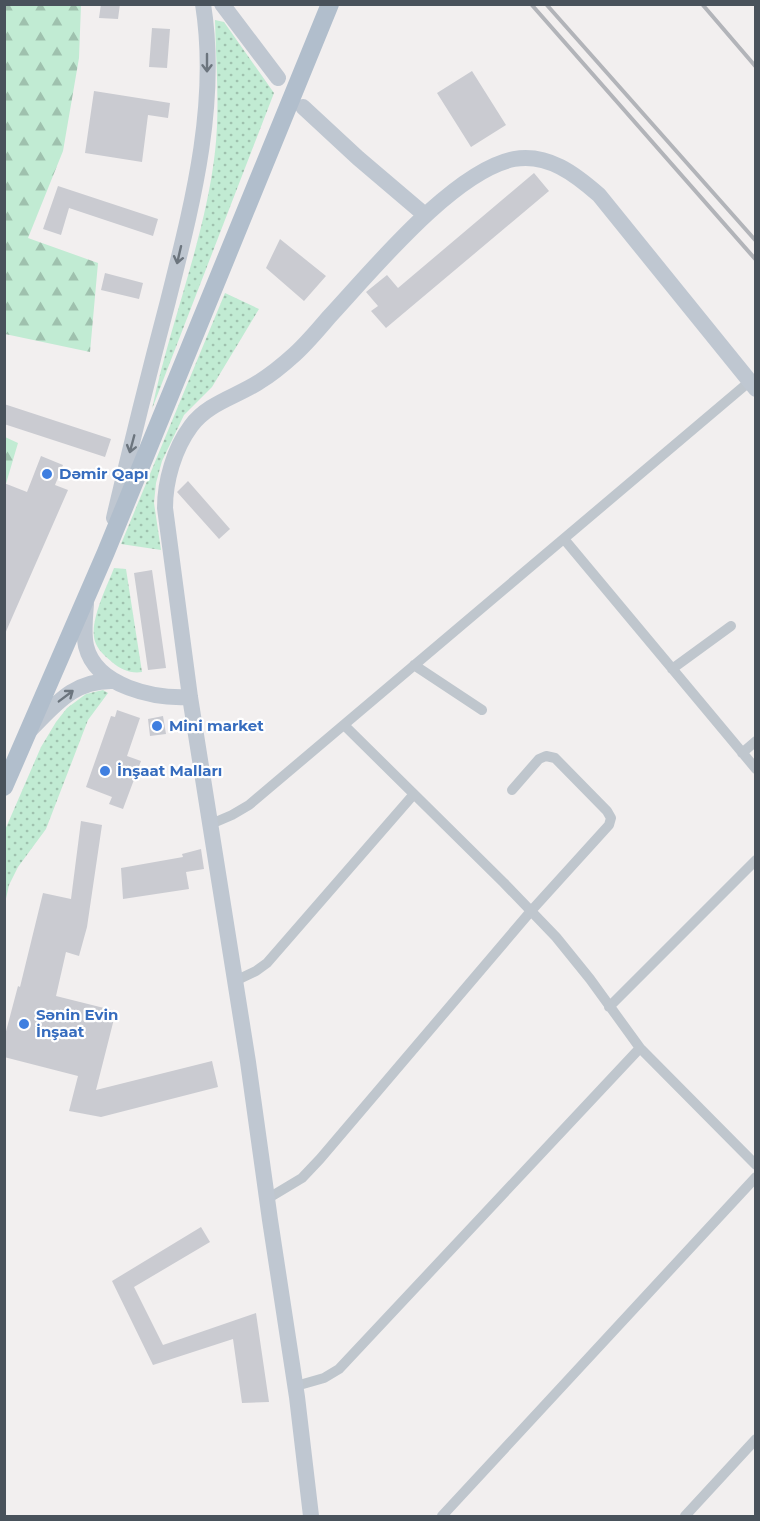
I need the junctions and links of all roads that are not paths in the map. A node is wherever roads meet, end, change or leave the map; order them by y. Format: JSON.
{"nodes":[{"id":1,"x":202,"y":4,"type":"edge"},
{"id":2,"x":222,"y":4,"type":"edge"},
{"id":3,"x":330,"y":4,"type":"edge"},
{"id":4,"x":278,"y":78,"type":"dead end"},
{"id":5,"x":303,"y":107,"type":"dead end"},
{"id":6,"x":425,"y":214,"type":"junction"},
{"id":7,"x":752,"y":385,"type":"edge"},
{"id":8,"x":564,"y":539,"type":"junction"},
{"id":9,"x":106,"y":552,"type":"junction"},
{"id":10,"x":87,"y":597,"type":"junction"},
{"id":11,"x":731,"y":626,"type":"dead end"},
{"id":12,"x":414,"y":665,"type":"junction"},
{"id":13,"x":672,"y":669,"type":"junction"},
{"id":14,"x":113,"y":681,"type":"junction"},
{"id":15,"x":190,"y":698,"type":"junction"},
{"id":16,"x":482,"y":710,"type":"dead end"},
{"id":17,"x":344,"y":725,"type":"junction"},
{"id":18,"x":29,"y":731,"type":"junction"},
{"id":19,"x":756,"y":741,"type":"edge"},
{"id":20,"x":742,"y":753,"type":"junction"},
{"id":21,"x":756,"y":770,"type":"edge"},
{"id":22,"x":4,"y":787,"type":"edge"},
{"id":23,"x":512,"y":790,"type":"dead end"},
{"id":24,"x":414,"y":794,"type":"junction"},
{"id":25,"x":211,"y":824,"type":"junction"},
{"id":26,"x":756,"y":860,"type":"edge"},
{"id":27,"x":531,"y":910,"type":"junction"},
{"id":28,"x":235,"y":981,"type":"junction"},
{"id":29,"x":609,"y":1007,"type":"junction"},
{"id":30,"x":640,"y":1048,"type":"junction"},
{"id":31,"x":756,"y":1166,"type":"edge"},
{"id":32,"x":756,"y":1177,"type":"edge"},
{"id":33,"x":267,"y":1199,"type":"junction"},
{"id":34,"x":296,"y":1386,"type":"junction"},
{"id":35,"x":756,"y":1439,"type":"edge"},
{"id":36,"x":311,"y":1516,"type":"edge"},
{"id":37,"x":442,"y":1516,"type":"edge"},
{"id":38,"x":685,"y":1516,"type":"edge"}],
"edges":[{"from":1,"to":9,"type":"main road","one_way":true},
{"from":2,"to":4,"type":"main road"},
{"from":3,"to":9,"type":"main road"},
{"from":5,"to":6,"type":"main road"},
{"from":6,"to":7,"type":"main road"},
{"from":6,"to":15,"type":"main road"},
{"from":7,"to":8,"type":"street"},
{"from":8,"to":12,"type":"street"},
{"from":8,"to":13,"type":"street"},
{"from":9,"to":10,"type":"main road"},
{"from":10,"to":14,"type":"main road"},
{"from":10,"to":18,"type":"main road"},
{"from":11,"to":13,"type":"street"},
{"from":12,"to":16,"type":"street"},
{"from":12,"to":17,"type":"street"},
{"from":13,"to":20,"type":"street"},
{"from":14,"to":15,"type":"main road"},
{"from":18,"to":14,"type":"main road","one_way":true},
{"from":15,"to":25,"type":"main road"},
{"from":17,"to":24,"type":"street"},
{"from":17,"to":25,"type":"street"},
{"from":18,"to":22,"type":"main road"},
{"from":19,"to":20,"type":"street"},
{"from":20,"to":21,"type":"street"},
{"from":23,"to":27,"type":"street"},
{"from":24,"to":27,"type":"street"},
{"from":24,"to":28,"type":"street"},
{"from":25,"to":28,"type":"main road"},
{"from":26,"to":29,"type":"street"},
{"from":27,"to":29,"type":"street"},
{"from":27,"to":33,"type":"street"},
{"from":28,"to":33,"type":"main road"},
{"from":29,"to":30,"type":"street"},
{"from":30,"to":31,"type":"street"},
{"from":30,"to":34,"type":"street"},
{"from":32,"to":37,"type":"street"},
{"from":33,"to":34,"type":"main road"},
{"from":34,"to":36,"type":"main road"},
{"from":35,"to":38,"type":"street"}]}
